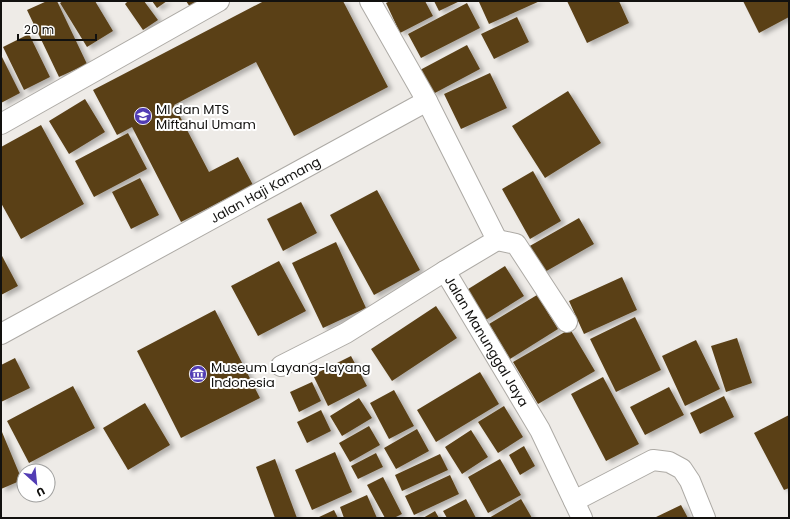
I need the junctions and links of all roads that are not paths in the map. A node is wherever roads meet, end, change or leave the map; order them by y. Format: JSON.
{"nodes":[{"id":1,"x":219,"y":1,"type":"edge"},
{"id":2,"x":370,"y":1,"type":"edge"},
{"id":3,"x":428,"y":101,"type":"junction"},
{"id":4,"x":1,"y":124,"type":"edge"},
{"id":5,"x":497,"y":240,"type":"junction"},
{"id":6,"x":445,"y":271,"type":"junction"},
{"id":7,"x":567,"y":322,"type":"dead end"},
{"id":8,"x":1,"y":334,"type":"edge"},
{"id":9,"x":281,"y":366,"type":"dead end"},
{"id":10,"x":578,"y":510,"type":"edge"},
{"id":11,"x":704,"y":518,"type":"edge"}],
"edges":[{"from":1,"to":4,"type":"street"},
{"from":2,"to":3,"type":"street"},
{"from":3,"to":5,"type":"street"},
{"from":3,"to":8,"type":"street","name":"Jalan Haji Kamang"},
{"from":5,"to":6,"type":"street","name":"Jalan Manunggal Jaya"},
{"from":5,"to":7,"type":"street"},
{"from":6,"to":9,"type":"street"},
{"from":6,"to":10,"type":"street","name":"Jalan Manunggal Jaya"},
{"from":10,"to":11,"type":"street"}]}
